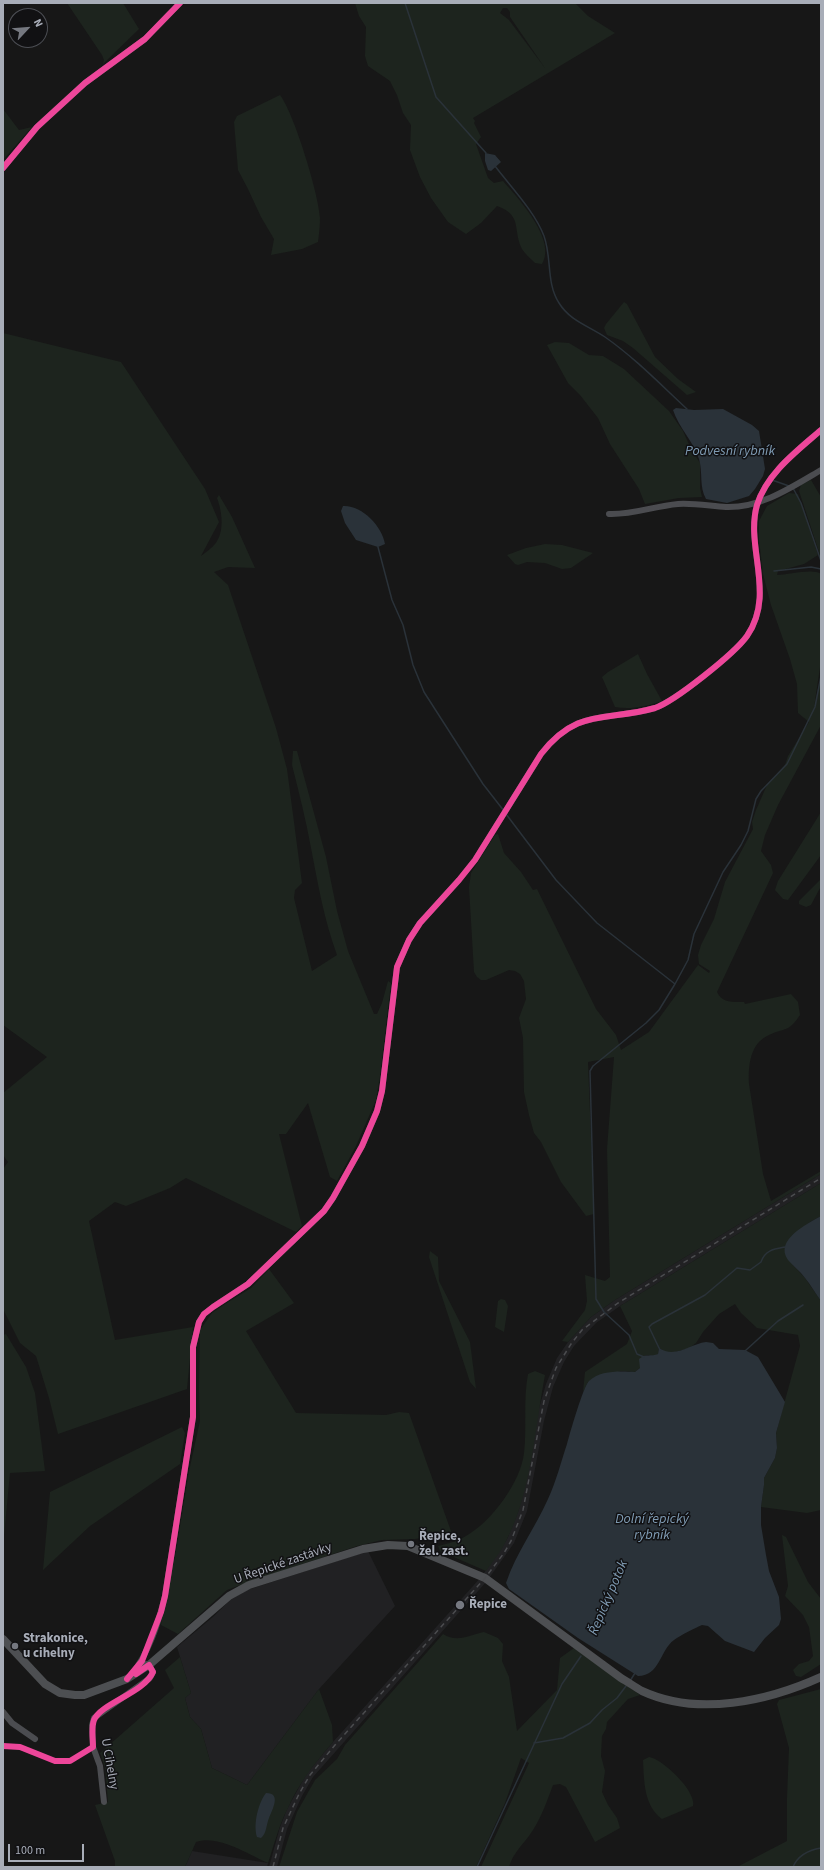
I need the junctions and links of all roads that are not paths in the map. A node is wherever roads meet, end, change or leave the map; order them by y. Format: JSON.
{"nodes":[{"id":1,"x":180,"y":3,"type":"edge"},
{"id":2,"x":3,"y":168,"type":"edge"},
{"id":3,"x":821,"y":430,"type":"edge"},
{"id":4,"x":821,"y":470,"type":"edge"},
{"id":5,"x":759,"y":501,"type":"junction"},
{"id":6,"x":609,"y":514,"type":"dead end"},
{"id":7,"x":3,"y":1639,"type":"edge"},
{"id":8,"x":145,"y":1663,"type":"junction"},
{"id":9,"x":821,"y":1677,"type":"edge"},
{"id":10,"x":3,"y":1712,"type":"edge"},
{"id":11,"x":35,"y":1740,"type":"dead end"},
{"id":12,"x":104,"y":1802,"type":"dead end"}],
"edges":[{"from":1,"to":2,"type":"street"},
{"from":3,"to":5,"type":"street"},
{"from":4,"to":5,"type":"street"},
{"from":5,"to":6,"type":"street"},
{"from":5,"to":8,"type":"street"},
{"from":7,"to":8,"type":"main road","name":"U Řepické zastávky"},
{"from":8,"to":9,"type":"main road","name":"U Řepické zastávky"},
{"from":8,"to":12,"type":"street","name":"U Cihelny"},
{"from":10,"to":11,"type":"street"}]}
